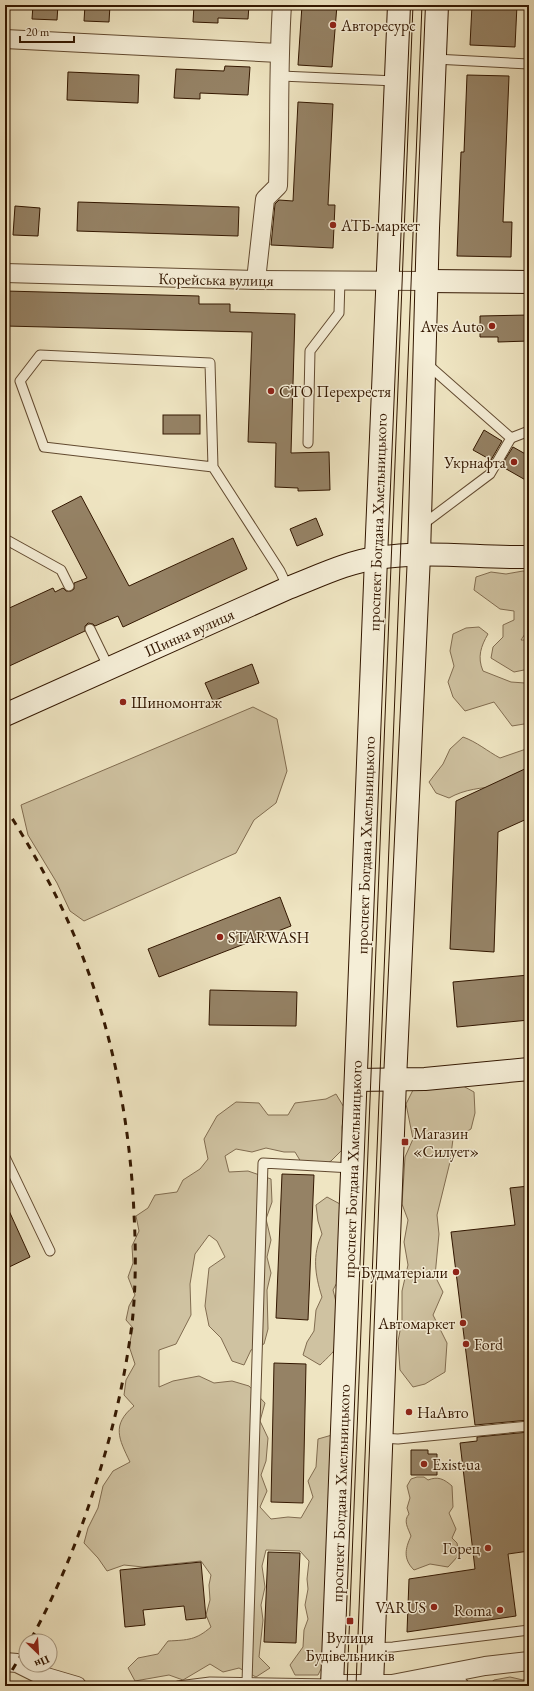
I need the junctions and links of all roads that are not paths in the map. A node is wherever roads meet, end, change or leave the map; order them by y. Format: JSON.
{"nodes":[{"id":1,"x":282,"y":5,"type":"edge"},
{"id":2,"x":399,"y":5,"type":"edge"},
{"id":3,"x":437,"y":5,"type":"edge"},
{"id":4,"x":5,"y":39,"type":"edge"},
{"id":5,"x":279,"y":53,"type":"junction"},
{"id":6,"x":434,"y":59,"type":"junction"},
{"id":7,"x":529,"y":64,"type":"edge"},
{"id":8,"x":280,"y":76,"type":"junction"},
{"id":9,"x":396,"y":81,"type":"junction"},
{"id":10,"x":5,"y":273,"type":"edge"},
{"id":11,"x":256,"y":280,"type":"junction"},
{"id":12,"x":340,"y":280,"type":"junction"},
{"id":13,"x":387,"y":280,"type":"junction"},
{"id":14,"x":426,"y":280,"type":"junction"},
{"id":15,"x":529,"y":282,"type":"edge"},
{"id":16,"x":424,"y":361,"type":"junction"},
{"id":17,"x":529,"y":431,"type":"edge"},
{"id":18,"x":511,"y":438,"type":"junction"},
{"id":19,"x":308,"y":443,"type":"dead end"},
{"id":20,"x":213,"y":467,"type":"junction"},
{"id":21,"x":420,"y":527,"type":"junction"},
{"id":22,"x":5,"y":539,"type":"edge"},
{"id":23,"x":419,"y":555,"type":"junction"},
{"id":24,"x":529,"y":557,"type":"edge"},
{"id":25,"x":376,"y":558,"type":"junction"},
{"id":26,"x":69,"y":586,"type":"dead end"},
{"id":27,"x":288,"y":588,"type":"junction"},
{"id":28,"x":90,"y":629,"type":"dead end"},
{"id":29,"x":109,"y":668,"type":"junction"},
{"id":30,"x":5,"y":715,"type":"edge"},
{"id":31,"x":529,"y":1069,"type":"edge"},
{"id":32,"x":356,"y":1080,"type":"junction"},
{"id":33,"x":395,"y":1080,"type":"junction"},
{"id":34,"x":5,"y":1157,"type":"edge"},
{"id":35,"x":352,"y":1168,"type":"junction"},
{"id":36,"x":50,"y":1251,"type":"dead end"},
{"id":37,"x":529,"y":1426,"type":"edge"},
{"id":38,"x":381,"y":1438,"type":"junction"},
{"id":39,"x":529,"y":1630,"type":"edge"},
{"id":40,"x":373,"y":1648,"type":"junction"},
{"id":41,"x":529,"y":1660,"type":"edge"},
{"id":42,"x":5,"y":1662,"type":"edge"},
{"id":43,"x":448,"y":1674,"type":"junction"},
{"id":44,"x":247,"y":1683,"type":"junction"},
{"id":45,"x":332,"y":1685,"type":"edge"},
{"id":46,"x":372,"y":1685,"type":"edge"},
{"id":47,"x":77,"y":1686,"type":"edge"},
{"id":48,"x":178,"y":1686,"type":"edge"},
{"id":49,"x":465,"y":1686,"type":"edge"}],
"edges":[{"from":1,"to":5,"type":"street"},
{"from":2,"to":9,"type":"main road","name":"проспект Богдана Хмельницького"},
{"from":3,"to":6,"type":"main road"},
{"from":4,"to":5,"type":"street"},
{"from":5,"to":8,"type":"street"},
{"from":6,"to":7,"type":"lane"},
{"from":6,"to":14,"type":"main road"},
{"from":8,"to":9,"type":"lane"},
{"from":8,"to":11,"type":"street"},
{"from":9,"to":13,"type":"main road","name":"проспект Богдана Хмельницького"},
{"from":10,"to":11,"type":"street","name":"Корейська вулиця"},
{"from":11,"to":12,"type":"street","name":"Корейська вулиця"},
{"from":12,"to":13,"type":"street","name":"Корейська вулиця"},
{"from":12,"to":19,"type":"lane"},
{"from":13,"to":14,"type":"street","name":"Корейська вулиця"},
{"from":13,"to":25,"type":"main road","name":"проспект Богдана Хмельницького"},
{"from":14,"to":15,"type":"main road"},
{"from":14,"to":16,"type":"main road"},
{"from":16,"to":18,"type":"lane"},
{"from":16,"to":21,"type":"main road"},
{"from":17,"to":18,"type":"lane"},
{"from":18,"to":21,"type":"lane"},
{"from":20,"to":20,"type":"lane"},
{"from":20,"to":27,"type":"lane"},
{"from":21,"to":23,"type":"main road"},
{"from":22,"to":26,"type":"lane"},
{"from":23,"to":24,"type":"main road","name":"Шинна вулиця"},
{"from":23,"to":25,"type":"main road","name":"Шинна вулиця"},
{"from":23,"to":33,"type":"main road"},
{"from":25,"to":27,"type":"main road","name":"Шинна вулиця"},
{"from":25,"to":32,"type":"main road","name":"проспект Богдана Хмельницького"},
{"from":27,"to":29,"type":"main road","name":"Шинна вулиця"},
{"from":28,"to":29,"type":"lane"},
{"from":29,"to":30,"type":"main road","name":"Шинна вулиця"},
{"from":31,"to":33,"type":"main road"},
{"from":32,"to":33,"type":"main road"},
{"from":32,"to":35,"type":"main road","name":"проспект Богдана Хмельницького"},
{"from":33,"to":38,"type":"main road"},
{"from":34,"to":36,"type":"lane"},
{"from":35,"to":44,"type":"lane"},
{"from":35,"to":45,"type":"main road","name":"проспект Богдана Хмельницького"},
{"from":37,"to":38,"type":"lane"},
{"from":38,"to":40,"type":"main road"},
{"from":39,"to":40,"type":"lane"},
{"from":40,"to":46,"type":"main road"},
{"from":41,"to":43,"type":"street"},
{"from":42,"to":47,"type":"street"},
{"from":43,"to":46,"type":"street"},
{"from":43,"to":49,"type":"lane"},
{"from":44,"to":45,"type":"lane"},
{"from":44,"to":48,"type":"lane"},
{"from":45,"to":46,"type":"street"}]}
